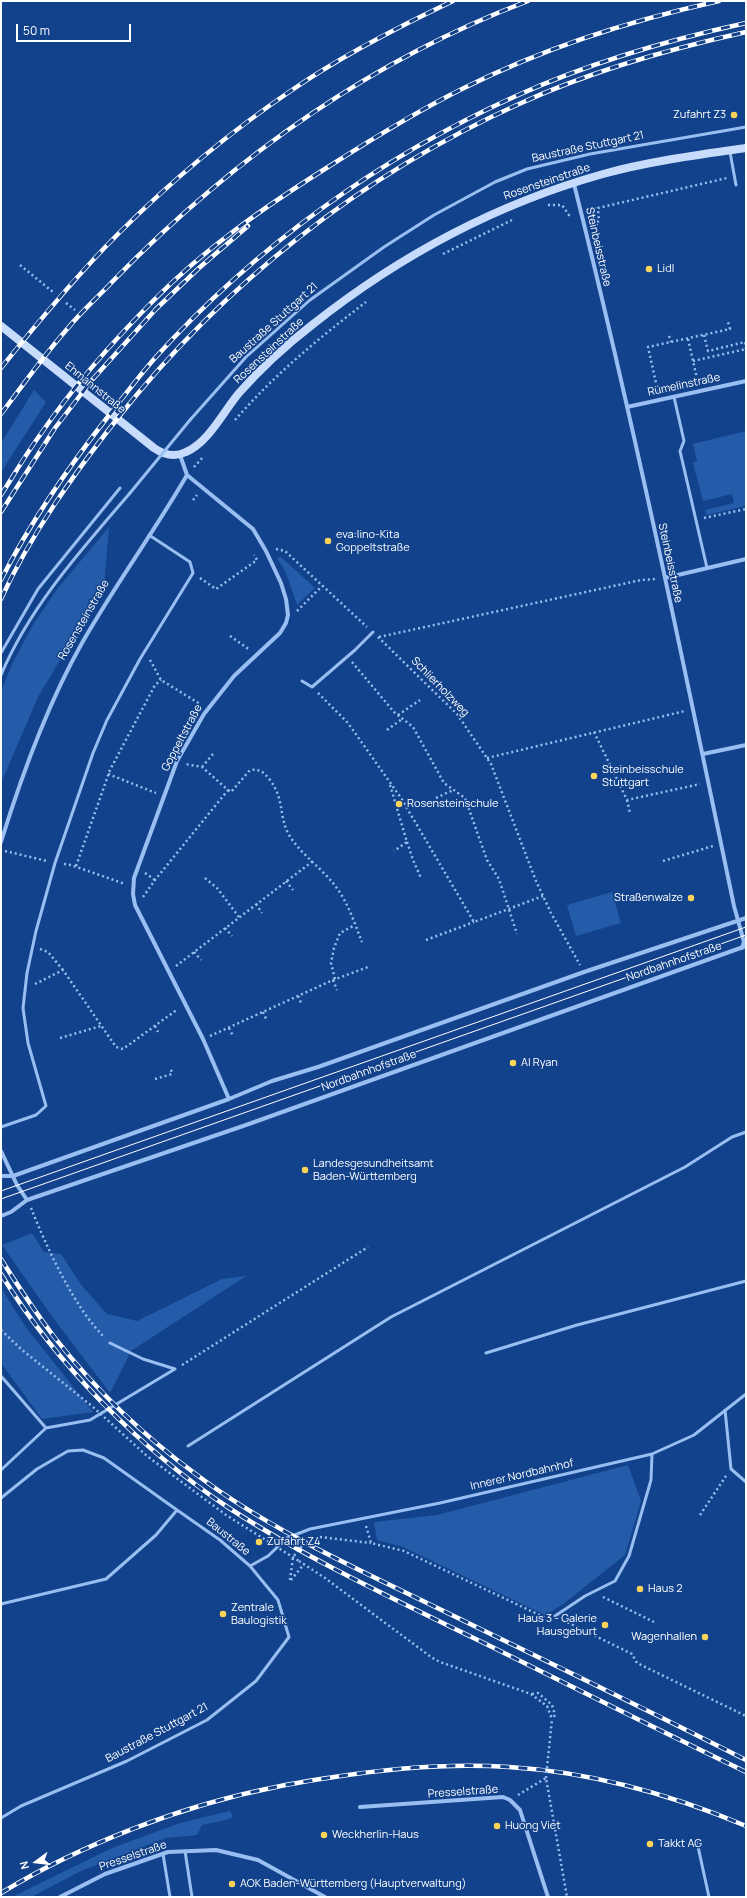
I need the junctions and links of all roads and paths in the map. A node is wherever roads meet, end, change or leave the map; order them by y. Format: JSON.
{"nodes":[{"id":1,"x":746,"y":127,"type":"edge"},
{"id":2,"x":746,"y":148,"type":"edge"},
{"id":3,"x":729,"y":151,"type":"junction"},
{"id":4,"x":735,"y":176,"type":"junction"},
{"id":5,"x":573,"y":183,"type":"junction"},
{"id":6,"x":736,"y":185,"type":"dead end"},
{"id":7,"x":542,"y":207,"type":"dead end"},
{"id":8,"x":598,"y":208,"type":"junction"},
{"id":9,"x":581,"y":212,"type":"junction"},
{"id":10,"x":517,"y":218,"type":"dead end"},
{"id":11,"x":585,"y":229,"type":"junction"},
{"id":12,"x":436,"y":257,"type":"dead end"},
{"id":13,"x":20,"y":265,"type":"dead end"},
{"id":14,"x":53,"y":292,"type":"dead end"},
{"id":15,"x":370,"y":298,"type":"dead end"},
{"id":16,"x":66,"y":303,"type":"dead end"},
{"id":17,"x":75,"y":310,"type":"dead end"},
{"id":18,"x":728,"y":322,"type":"dead end"},
{"id":19,"x":1,"y":326,"type":"edge"},
{"id":20,"x":704,"y":335,"type":"junction"},
{"id":21,"x":669,"y":336,"type":"dead end"},
{"id":22,"x":688,"y":339,"type":"junction"},
{"id":23,"x":671,"y":342,"type":"junction"},
{"id":24,"x":746,"y":349,"type":"edge"},
{"id":25,"x":693,"y":361,"type":"junction"},
{"id":26,"x":746,"y":381,"type":"edge"},
{"id":27,"x":700,"y":391,"type":"junction"},
{"id":28,"x":674,"y":397,"type":"junction"},
{"id":29,"x":660,"y":400,"type":"junction"},
{"id":30,"x":627,"y":408,"type":"junction"},
{"id":31,"x":234,"y":422,"type":"dead end"},
{"id":32,"x":208,"y":451,"type":"dead end"},
{"id":33,"x":180,"y":454,"type":"junction"},
{"id":34,"x":187,"y":475,"type":"junction"},
{"id":35,"x":120,"y":488,"type":"dead end"},
{"id":36,"x":746,"y":509,"type":"edge"},
{"id":37,"x":696,"y":520,"type":"junction"},
{"id":38,"x":149,"y":535,"type":"junction"},
{"id":39,"x":266,"y":551,"type":"junction"},
{"id":40,"x":254,"y":555,"type":"dead end"},
{"id":41,"x":746,"y":559,"type":"edge"},
{"id":42,"x":707,"y":568,"type":"junction"},
{"id":43,"x":193,"y":573,"type":"junction"},
{"id":44,"x":665,"y":578,"type":"junction"},
{"id":45,"x":322,"y":586,"type":"junction"},
{"id":46,"x":288,"y":615,"type":"junction"},
{"id":47,"x":373,"y":632,"type":"junction"},
{"id":48,"x":230,"y":636,"type":"dead end"},
{"id":49,"x":378,"y":637,"type":"junction"},
{"id":50,"x":145,"y":651,"type":"junction"},
{"id":51,"x":1,"y":653,"type":"edge"},
{"id":52,"x":257,"y":655,"type":"junction"},
{"id":53,"x":347,"y":657,"type":"junction"},
{"id":54,"x":1,"y":675,"type":"edge"},
{"id":55,"x":161,"y":680,"type":"junction"},
{"id":56,"x":302,"y":681,"type":"dead end"},
{"id":57,"x":312,"y":686,"type":"junction"},
{"id":58,"x":420,"y":700,"type":"dead end"},
{"id":59,"x":207,"y":709,"type":"junction"},
{"id":60,"x":693,"y":709,"type":"junction"},
{"id":61,"x":398,"y":715,"type":"junction"},
{"id":62,"x":402,"y":719,"type":"junction"},
{"id":63,"x":387,"y":730,"type":"dead end"},
{"id":64,"x":594,"y":732,"type":"junction"},
{"id":65,"x":746,"y":745,"type":"edge"},
{"id":66,"x":213,"y":754,"type":"dead end"},
{"id":67,"x":703,"y":754,"type":"junction"},
{"id":68,"x":487,"y":758,"type":"junction"},
{"id":69,"x":177,"y":761,"type":"junction"},
{"id":70,"x":202,"y":767,"type":"junction"},
{"id":71,"x":108,"y":774,"type":"junction"},
{"id":72,"x":390,"y":782,"type":"junction"},
{"id":73,"x":708,"y":782,"type":"junction"},
{"id":74,"x":454,"y":789,"type":"junction"},
{"id":75,"x":228,"y":790,"type":"junction"},
{"id":76,"x":164,"y":796,"type":"junction"},
{"id":77,"x":436,"y":798,"type":"dead end"},
{"id":78,"x":627,"y":800,"type":"junction"},
{"id":79,"x":630,"y":812,"type":"dead end"},
{"id":80,"x":1,"y":842,"type":"edge"},
{"id":81,"x":407,"y":842,"type":"junction"},
{"id":82,"x":721,"y":844,"type":"junction"},
{"id":83,"x":1,"y":850,"type":"edge"},
{"id":84,"x":394,"y":851,"type":"dead end"},
{"id":85,"x":313,"y":860,"type":"junction"},
{"id":86,"x":663,"y":861,"type":"dead end"},
{"id":87,"x":54,"y":863,"type":"junction"},
{"id":88,"x":76,"y":866,"type":"junction"},
{"id":89,"x":205,"y":878,"type":"dead end"},
{"id":90,"x":421,"y":878,"type":"dead end"},
{"id":91,"x":286,"y":881,"type":"junction"},
{"id":92,"x":133,"y":887,"type":"junction"},
{"id":93,"x":293,"y":890,"type":"dead end"},
{"id":94,"x":543,"y":896,"type":"junction"},
{"id":95,"x":136,"y":904,"type":"junction"},
{"id":96,"x":256,"y":904,"type":"junction"},
{"id":97,"x":509,"y":909,"type":"junction"},
{"id":98,"x":262,"y":913,"type":"dead end"},
{"id":99,"x":239,"y":917,"type":"junction"},
{"id":100,"x":746,"y":918,"type":"edge"},
{"id":101,"x":738,"y":921,"type":"junction"},
{"id":102,"x":474,"y":922,"type":"junction"},
{"id":103,"x":355,"y":925,"type":"junction"},
{"id":104,"x":225,"y":928,"type":"junction"},
{"id":105,"x":517,"y":934,"type":"dead end"},
{"id":106,"x":232,"y":936,"type":"dead end"},
{"id":107,"x":426,"y":940,"type":"dead end"},
{"id":108,"x":362,"y":942,"type":"dead end"},
{"id":109,"x":33,"y":946,"type":"junction"},
{"id":110,"x":744,"y":947,"type":"edge"},
{"id":111,"x":194,"y":952,"type":"junction"},
{"id":112,"x":201,"y":960,"type":"dead end"},
{"id":113,"x":368,"y":967,"type":"dead end"},
{"id":114,"x":63,"y":970,"type":"junction"},
{"id":115,"x":169,"y":972,"type":"junction"},
{"id":116,"x":584,"y":972,"type":"junction"},
{"id":117,"x":334,"y":980,"type":"junction"},
{"id":118,"x":26,"y":988,"type":"junction"},
{"id":119,"x":337,"y":990,"type":"dead end"},
{"id":120,"x":298,"y":996,"type":"junction"},
{"id":121,"x":185,"y":1004,"type":"junction"},
{"id":122,"x":302,"y":1006,"type":"dead end"},
{"id":123,"x":263,"y":1012,"type":"junction"},
{"id":124,"x":267,"y":1021,"type":"dead end"},
{"id":125,"x":101,"y":1026,"type":"junction"},
{"id":126,"x":155,"y":1026,"type":"junction"},
{"id":127,"x":229,"y":1028,"type":"junction"},
{"id":128,"x":158,"y":1032,"type":"dead end"},
{"id":129,"x":232,"y":1036,"type":"dead end"},
{"id":130,"x":60,"y":1038,"type":"dead end"},
{"id":131,"x":203,"y":1039,"type":"junction"},
{"id":132,"x":171,"y":1069,"type":"dead end"},
{"id":133,"x":155,"y":1079,"type":"dead end"},
{"id":134,"x":229,"y":1099,"type":"junction"},
{"id":135,"x":1,"y":1127,"type":"edge"},
{"id":136,"x":746,"y":1132,"type":"edge"},
{"id":137,"x":1,"y":1150,"type":"edge"},
{"id":138,"x":1,"y":1176,"type":"edge"},
{"id":139,"x":13,"y":1176,"type":"junction"},
{"id":140,"x":27,"y":1200,"type":"junction"},
{"id":141,"x":1,"y":1216,"type":"edge"},
{"id":142,"x":368,"y":1247,"type":"dead end"},
{"id":143,"x":746,"y":1281,"type":"edge"},
{"id":144,"x":1,"y":1330,"type":"edge"},
{"id":145,"x":110,"y":1343,"type":"joint"},
{"id":146,"x":486,"y":1353,"type":"dead end"},
{"id":147,"x":174,"y":1369,"type":"junction"},
{"id":148,"x":1,"y":1376,"type":"edge"},
{"id":149,"x":746,"y":1394,"type":"edge"},
{"id":150,"x":725,"y":1410,"type":"junction"},
{"id":151,"x":46,"y":1428,"type":"junction"},
{"id":152,"x":188,"y":1446,"type":"dead end"},
{"id":153,"x":652,"y":1454,"type":"junction"},
{"id":154,"x":731,"y":1469,"type":"junction"},
{"id":155,"x":1,"y":1470,"type":"edge"},
{"id":156,"x":746,"y":1482,"type":"edge"},
{"id":157,"x":1,"y":1498,"type":"edge"},
{"id":158,"x":177,"y":1510,"type":"junction"},
{"id":159,"x":700,"y":1515,"type":"dead end"},
{"id":160,"x":364,"y":1518,"type":"junction"},
{"id":161,"x":310,"y":1536,"type":"dead end"},
{"id":162,"x":317,"y":1537,"type":"dead end"},
{"id":163,"x":287,"y":1538,"type":"joint"},
{"id":164,"x":371,"y":1543,"type":"junction"},
{"id":165,"x":304,"y":1564,"type":"junction"},
{"id":166,"x":250,"y":1566,"type":"junction"},
{"id":167,"x":594,"y":1592,"type":"junction"},
{"id":168,"x":1,"y":1604,"type":"edge"},
{"id":169,"x":555,"y":1616,"type":"joint"},
{"id":170,"x":550,"y":1621,"type":"dead end"},
{"id":171,"x":654,"y":1622,"type":"dead end"},
{"id":172,"x":746,"y":1716,"type":"edge"},
{"id":173,"x":546,"y":1778,"type":"junction"},
{"id":174,"x":510,"y":1800,"type":"junction"},
{"id":175,"x":360,"y":1808,"type":"dead end"},
{"id":176,"x":1,"y":1818,"type":"edge"},
{"id":177,"x":697,"y":1842,"type":"dead end"},
{"id":178,"x":185,"y":1851,"type":"junction"},
{"id":179,"x":163,"y":1854,"type":"junction"},
{"id":180,"x":60,"y":1897,"type":"edge"},
{"id":181,"x":170,"y":1897,"type":"edge"},
{"id":182,"x":192,"y":1897,"type":"edge"},
{"id":183,"x":326,"y":1897,"type":"edge"},
{"id":184,"x":548,"y":1897,"type":"edge"},
{"id":185,"x":567,"y":1897,"type":"edge"},
{"id":186,"x":709,"y":1897,"type":"edge"}],
"edges":[{"from":1,"to":54,"type":"lane","name":"Baustraße Stuttgart 21","bridge":true},
{"from":2,"to":3,"type":"street","name":"Rosensteinstraße"},
{"from":3,"to":4,"type":"lane"},
{"from":3,"to":5,"type":"street","name":"Rosensteinstraße"},
{"from":4,"to":6,"type":"lane"},
{"from":4,"to":8,"type":"path"},
{"from":5,"to":9,"type":"street","name":"Steinbeisstraße"},
{"from":5,"to":33,"type":"street","name":"Rosensteinstraße"},
{"from":7,"to":9,"type":"path"},
{"from":8,"to":9,"type":"path"},
{"from":8,"to":11,"type":"path"},
{"from":9,"to":11,"type":"street","name":"Steinbeisstraße"},
{"from":10,"to":12,"type":"path"},
{"from":11,"to":30,"type":"street","name":"Steinbeisstraße"},
{"from":13,"to":14,"type":"path"},
{"from":15,"to":31,"type":"path"},
{"from":16,"to":17,"type":"path"},
{"from":18,"to":20,"type":"path"},
{"from":19,"to":33,"type":"street","name":"Ehmannstraße"},
{"from":20,"to":22,"type":"path"},
{"from":20,"to":24,"type":"path"},
{"from":21,"to":23,"type":"path"},
{"from":22,"to":23,"type":"path"},
{"from":22,"to":25,"type":"path"},
{"from":23,"to":29,"type":"path"},
{"from":24,"to":25,"type":"path"},
{"from":25,"to":27,"type":"path"},
{"from":26,"to":27,"type":"street","name":"Rümelinstraße"},
{"from":27,"to":28,"type":"street","name":"Rümelinstraße"},
{"from":28,"to":29,"type":"street","name":"Rümelinstraße"},
{"from":28,"to":37,"type":"lane"},
{"from":29,"to":30,"type":"street","name":"Rümelinstraße"},
{"from":30,"to":44,"type":"street","name":"Steinbeisstraße"},
{"from":32,"to":34,"type":"path"},
{"from":33,"to":34,"type":"street"},
{"from":34,"to":38,"type":"street","name":"Rosensteinstraße"},
{"from":34,"to":39,"type":"street"},
{"from":35,"to":51,"type":"lane"},
{"from":36,"to":37,"type":"path"},
{"from":37,"to":42,"type":"lane"},
{"from":38,"to":43,"type":"lane"},
{"from":38,"to":80,"type":"street","name":"Rosensteinstraße"},
{"from":39,"to":45,"type":"path","name":"Schlierholzweg"},
{"from":39,"to":46,"type":"street"},
{"from":40,"to":43,"type":"path"},
{"from":41,"to":42,"type":"street"},
{"from":42,"to":44,"type":"street"},
{"from":43,"to":50,"type":"lane"},
{"from":44,"to":49,"type":"path"},
{"from":44,"to":60,"type":"street","name":"Steinbeisstraße"},
{"from":45,"to":46,"type":"path"},
{"from":45,"to":47,"type":"path","name":"Schlierholzweg"},
{"from":46,"to":52,"type":"street","name":"Goppeltstraße"},
{"from":47,"to":49,"type":"path","name":"Schlierholzweg"},
{"from":47,"to":53,"type":"lane"},
{"from":48,"to":52,"type":"path"},
{"from":49,"to":68,"type":"path","name":"Schlierholzweg"},
{"from":50,"to":55,"type":"path"},
{"from":50,"to":87,"type":"lane"},
{"from":52,"to":59,"type":"street","name":"Goppeltstraße"},
{"from":53,"to":57,"type":"lane"},
{"from":53,"to":61,"type":"path"},
{"from":55,"to":59,"type":"path"},
{"from":55,"to":71,"type":"path"},
{"from":56,"to":57,"type":"lane"},
{"from":57,"to":72,"type":"path"},
{"from":58,"to":61,"type":"path"},
{"from":59,"to":69,"type":"street","name":"Goppeltstraße"},
{"from":60,"to":64,"type":"path"},
{"from":60,"to":67,"type":"street","name":"Steinbeisstraße"},
{"from":61,"to":62,"type":"path"},
{"from":62,"to":63,"type":"path"},
{"from":62,"to":74,"type":"path"},
{"from":64,"to":68,"type":"path"},
{"from":64,"to":78,"type":"path"},
{"from":65,"to":67,"type":"street"},
{"from":66,"to":70,"type":"path"},
{"from":67,"to":73,"type":"street","name":"Steinbeisstraße"},
{"from":68,"to":94,"type":"path","name":"Schlierholzweg"},
{"from":69,"to":70,"type":"path"},
{"from":69,"to":76,"type":"street","name":"Goppeltstraße"},
{"from":70,"to":75,"type":"path"},
{"from":71,"to":76,"type":"path"},
{"from":71,"to":88,"type":"path"},
{"from":72,"to":81,"type":"path"},
{"from":72,"to":102,"type":"path"},
{"from":73,"to":78,"type":"path"},
{"from":73,"to":82,"type":"street","name":"Steinbeisstraße"},
{"from":74,"to":77,"type":"path"},
{"from":74,"to":97,"type":"path"},
{"from":75,"to":85,"type":"path"},
{"from":75,"to":95,"type":"path"},
{"from":76,"to":92,"type":"street","name":"Goppeltstraße"},
{"from":78,"to":79,"type":"path"},
{"from":81,"to":84,"type":"path"},
{"from":81,"to":90,"type":"path"},
{"from":82,"to":86,"type":"path"},
{"from":82,"to":101,"type":"street","name":"Steinbeisstraße"},
{"from":83,"to":87,"type":"path"},
{"from":85,"to":91,"type":"path"},
{"from":85,"to":103,"type":"path"},
{"from":87,"to":88,"type":"path"},
{"from":87,"to":109,"type":"lane"},
{"from":88,"to":92,"type":"path"},
{"from":89,"to":99,"type":"path"},
{"from":91,"to":93,"type":"path"},
{"from":91,"to":96,"type":"path"},
{"from":92,"to":95,"type":"street","name":"Goppeltstraße"},
{"from":94,"to":97,"type":"path"},
{"from":94,"to":116,"type":"path","name":"Schlierholzweg"},
{"from":95,"to":115,"type":"street","name":"Goppeltstraße"},
{"from":96,"to":98,"type":"path"},
{"from":96,"to":99,"type":"path"},
{"from":97,"to":102,"type":"path"},
{"from":97,"to":105,"type":"path"},
{"from":99,"to":104,"type":"path"},
{"from":100,"to":101,"type":"street","name":"Nordbahnhofstraße"},
{"from":101,"to":110,"type":"street","name":"Steinbeisstraße"},
{"from":101,"to":116,"type":"street","name":"Nordbahnhofstraße"},
{"from":102,"to":107,"type":"path"},
{"from":103,"to":108,"type":"path"},
{"from":103,"to":117,"type":"path"},
{"from":104,"to":106,"type":"path"},
{"from":104,"to":111,"type":"path"},
{"from":109,"to":114,"type":"path"},
{"from":109,"to":118,"type":"lane"},
{"from":110,"to":140,"type":"street","name":"Nordbahnhofstraße"},
{"from":111,"to":112,"type":"path"},
{"from":111,"to":115,"type":"path"},
{"from":113,"to":117,"type":"path"},
{"from":114,"to":118,"type":"path"},
{"from":114,"to":125,"type":"path"},
{"from":115,"to":121,"type":"street","name":"Goppeltstraße"},
{"from":116,"to":134,"type":"street","name":"Nordbahnhofstraße"},
{"from":117,"to":119,"type":"path"},
{"from":117,"to":120,"type":"path"},
{"from":118,"to":135,"type":"lane"},
{"from":120,"to":122,"type":"path"},
{"from":120,"to":123,"type":"path"},
{"from":121,"to":126,"type":"path"},
{"from":121,"to":131,"type":"street","name":"Goppeltstraße"},
{"from":123,"to":124,"type":"path"},
{"from":123,"to":127,"type":"path"},
{"from":125,"to":126,"type":"path"},
{"from":125,"to":130,"type":"path"},
{"from":126,"to":128,"type":"path"},
{"from":127,"to":129,"type":"path"},
{"from":127,"to":131,"type":"path"},
{"from":131,"to":134,"type":"street","name":"Goppeltstraße"},
{"from":132,"to":133,"type":"path"},
{"from":134,"to":139,"type":"street","name":"Nordbahnhofstraße"},
{"from":136,"to":152,"type":"lane"},
{"from":137,"to":139,"type":"street"},
{"from":138,"to":139,"type":"street","name":"Nordbahnhofstraße"},
{"from":139,"to":140,"type":"street"},
{"from":140,"to":141,"type":"street","name":"Nordbahnhofstraße"},
{"from":140,"to":145,"type":"path"},
{"from":142,"to":147,"type":"path"},
{"from":143,"to":146,"type":"lane"},
{"from":144,"to":165,"type":"path","bridge":true},
{"from":145,"to":147,"type":"lane"},
{"from":147,"to":151,"type":"lane"},
{"from":148,"to":151,"type":"lane"},
{"from":149,"to":150,"type":"lane","name":"Innerer Nordbahnhof"},
{"from":150,"to":153,"type":"lane","name":"Innerer Nordbahnhof"},
{"from":150,"to":154,"type":"lane"},
{"from":151,"to":155,"type":"lane"},
{"from":153,"to":160,"type":"lane","name":"Innerer Nordbahnhof"},
{"from":153,"to":167,"type":"lane"},
{"from":154,"to":156,"type":"lane"},
{"from":154,"to":159,"type":"path"},
{"from":157,"to":158,"type":"lane"},
{"from":158,"to":166,"type":"lane","name":"Baustraße"},
{"from":158,"to":168,"type":"lane"},
{"from":160,"to":163,"type":"lane","name":"Innerer Nordbahnhof"},
{"from":160,"to":164,"type":"path"},
{"from":161,"to":165,"type":"path"},
{"from":162,"to":164,"type":"path"},
{"from":163,"to":166,"type":"lane","name":"Baustraße"},
{"from":164,"to":170,"type":"path"},
{"from":165,"to":173,"type":"path","bridge":true},
{"from":166,"to":176,"type":"lane","name":"Baustraße Stuttgart 21"},
{"from":167,"to":169,"type":"lane"},
{"from":167,"to":171,"type":"path"},
{"from":169,"to":172,"type":"path"},
{"from":173,"to":174,"type":"path"},
{"from":173,"to":185,"type":"path"},
{"from":174,"to":175,"type":"street","name":"Presselstraße"},
{"from":174,"to":184,"type":"street","name":"Presselstraße"},
{"from":177,"to":186,"type":"lane"},
{"from":178,"to":179,"type":"street","name":"Presselstraße"},
{"from":178,"to":182,"type":"lane"},
{"from":178,"to":183,"type":"street","name":"Presselstraße"},
{"from":179,"to":180,"type":"street","name":"Presselstraße"},
{"from":179,"to":181,"type":"lane"}]}
